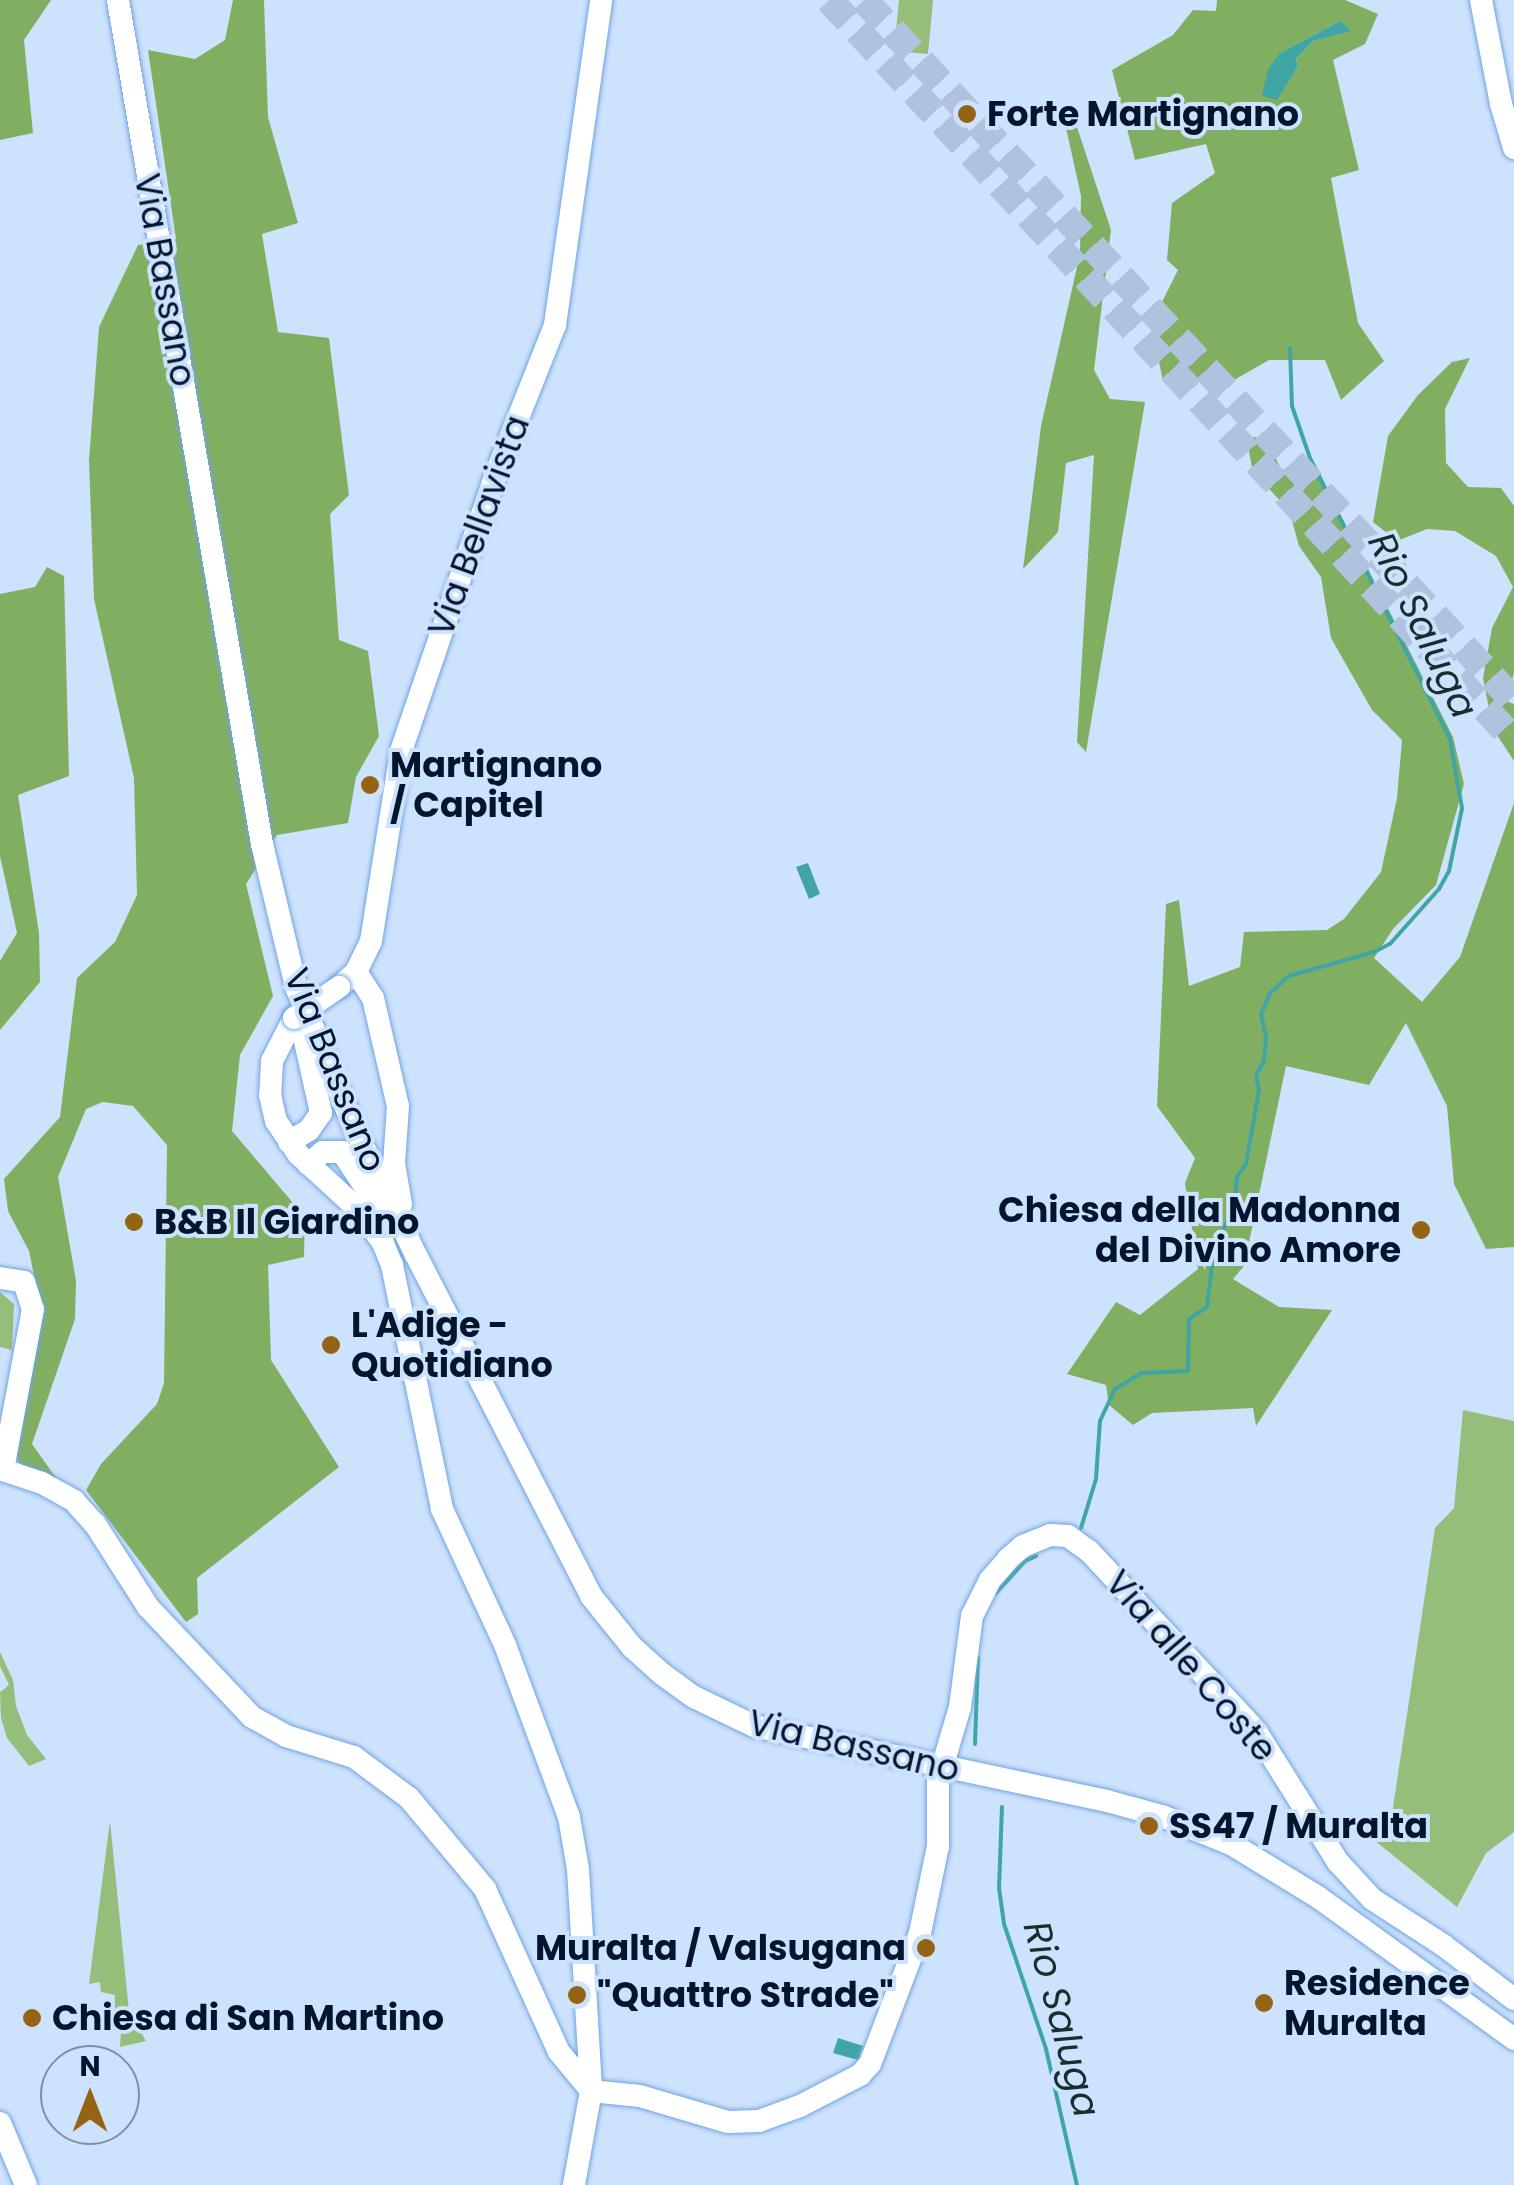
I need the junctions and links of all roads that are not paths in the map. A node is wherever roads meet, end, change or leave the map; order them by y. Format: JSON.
{"nodes":[{"id":1,"x":118,"y":0,"type":"edge"},
{"id":2,"x":601,"y":0,"type":"edge"},
{"id":3,"x":1482,"y":0,"type":"edge"},
{"id":4,"x":1514,"y":148,"type":"edge"},
{"id":5,"x":525,"y":359,"type":"dead end"},
{"id":6,"x":526,"y":396,"type":"junction"},
{"id":7,"x":347,"y":979,"type":"junction"},
{"id":8,"x":296,"y":987,"type":"junction"},
{"id":9,"x":395,"y":1098,"type":"junction"},
{"id":10,"x":288,"y":1142,"type":"junction"},
{"id":11,"x":308,"y":1164,"type":"junction"},
{"id":12,"x":416,"y":1255,"type":"junction"},
{"id":13,"x":0,"y":1278,"type":"edge"},
{"id":14,"x":941,"y":1767,"type":"junction"},
{"id":15,"x":1061,"y":1792,"type":"junction"},
{"id":16,"x":940,"y":1820,"type":"junction"},
{"id":17,"x":1514,"y":2000,"type":"edge"},
{"id":18,"x":1514,"y":2039,"type":"edge"},
{"id":19,"x":590,"y":2091,"type":"junction"},
{"id":20,"x":0,"y":2124,"type":"edge"},
{"id":21,"x":26,"y":2185,"type":"edge"},
{"id":22,"x":574,"y":2185,"type":"edge"}],
"edges":[{"from":1,"to":8,"type":"street","name":"Via Bassano"},
{"from":2,"to":6,"type":"street","name":"Via Bellavista"},
{"from":3,"to":4,"type":"street"},
{"from":5,"to":6,"type":"street"},
{"from":6,"to":7,"type":"street","name":"Via Bellavista"},
{"from":7,"to":9,"type":"street"},
{"from":7,"to":10,"type":"street","bridge":true},
{"from":8,"to":9,"type":"street"},
{"from":8,"to":10,"type":"street"},
{"from":8,"to":12,"type":"street","name":"Via Bassano"},
{"from":9,"to":12,"type":"street"},
{"from":10,"to":11,"type":"street"},
{"from":11,"to":12,"type":"street"},
{"from":11,"to":19,"type":"street"},
{"from":12,"to":14,"type":"street","name":"Via Bassano"},
{"from":13,"to":19,"type":"street"},
{"from":14,"to":15,"type":"street","name":"Via Bassano"},
{"from":14,"to":16,"type":"street"},
{"from":14,"to":17,"type":"street","name":"Via alle Coste"},
{"from":15,"to":16,"type":"street"},
{"from":15,"to":18,"type":"street","name":"Via Bassano"},
{"from":16,"to":19,"type":"street"},
{"from":19,"to":22,"type":"street"},
{"from":20,"to":21,"type":"street"}]}
